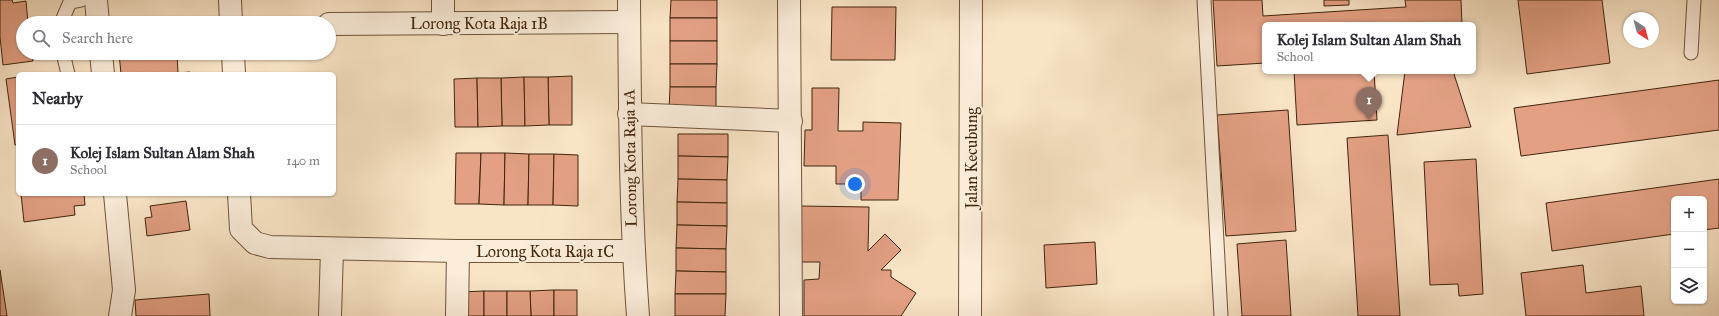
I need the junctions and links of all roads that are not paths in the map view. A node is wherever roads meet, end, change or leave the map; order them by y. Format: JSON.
{"nodes":[{"id":1,"x":81,"y":0,"type":"edge"},
{"id":2,"x":96,"y":0,"type":"edge"},
{"id":3,"x":230,"y":0,"type":"edge"},
{"id":4,"x":443,"y":0,"type":"edge"},
{"id":5,"x":628,"y":0,"type":"edge"},
{"id":6,"x":789,"y":0,"type":"edge"},
{"id":7,"x":971,"y":0,"type":"edge"},
{"id":8,"x":1204,"y":0,"type":"edge"},
{"id":9,"x":1694,"y":0,"type":"edge"},
{"id":10,"x":65,"y":16,"type":"edge"},
{"id":11,"x":97,"y":16,"type":"edge"},
{"id":12,"x":231,"y":16,"type":"edge"},
{"id":13,"x":629,"y":22,"type":"junction"},
{"id":14,"x":336,"y":24,"type":"edge"},
{"id":15,"x":443,"y":24,"type":"junction"},
{"id":16,"x":1691,"y":53,"type":"dead end"},
{"id":17,"x":65,"y":60,"type":"edge"},
{"id":18,"x":102,"y":60,"type":"edge"},
{"id":19,"x":233,"y":60,"type":"edge"},
{"id":20,"x":68,"y":72,"type":"edge"},
{"id":21,"x":103,"y":72,"type":"edge"},
{"id":22,"x":234,"y":72,"type":"edge"},
{"id":23,"x":629,"y":114,"type":"junction"},
{"id":24,"x":790,"y":121,"type":"junction"},
{"id":25,"x":115,"y":196,"type":"edge"},
{"id":26,"x":239,"y":196,"type":"edge"},
{"id":27,"x":332,"y":249,"type":"junction"},
{"id":28,"x":458,"y":251,"type":"junction"},
{"id":29,"x":633,"y":251,"type":"junction"},
{"id":30,"x":120,"y":316,"type":"edge"},
{"id":31,"x":330,"y":316,"type":"edge"},
{"id":32,"x":457,"y":316,"type":"edge"},
{"id":33,"x":638,"y":316,"type":"edge"},
{"id":34,"x":791,"y":316,"type":"edge"},
{"id":35,"x":970,"y":316,"type":"edge"},
{"id":36,"x":1219,"y":316,"type":"edge"}],
"edges":[{"from":1,"to":10,"type":"lane"},
{"from":2,"to":11,"type":"street"},
{"from":3,"to":12,"type":"street"},
{"from":4,"to":15,"type":"street"},
{"from":5,"to":13,"type":"street","name":"Lorong Kota Raja 1A"},
{"from":6,"to":24,"type":"street"},
{"from":7,"to":35,"type":"street","name":"Jalan Kecubung"},
{"from":8,"to":36,"type":"lane"},
{"from":9,"to":16,"type":"lane"},
{"from":13,"to":15,"type":"street","name":"Lorong Kota Raja 1B"},
{"from":13,"to":23,"type":"street","name":"Lorong Kota Raja 1A"},
{"from":14,"to":15,"type":"street","name":"Lorong Kota Raja 1B"},
{"from":17,"to":20,"type":"lane"},
{"from":18,"to":21,"type":"street"},
{"from":19,"to":22,"type":"street"},
{"from":23,"to":24,"type":"street"},
{"from":23,"to":29,"type":"street","name":"Lorong Kota Raja 1A"},
{"from":24,"to":34,"type":"street"},
{"from":25,"to":30,"type":"street"},
{"from":26,"to":27,"type":"street","name":"Lorong Kota Raja 1C"},
{"from":27,"to":28,"type":"street","name":"Lorong Kota Raja 1C"},
{"from":27,"to":31,"type":"street"},
{"from":28,"to":29,"type":"street","name":"Lorong Kota Raja 1C"},
{"from":28,"to":32,"type":"street"},
{"from":29,"to":33,"type":"street","name":"Lorong Kota Raja 1A"}]}
